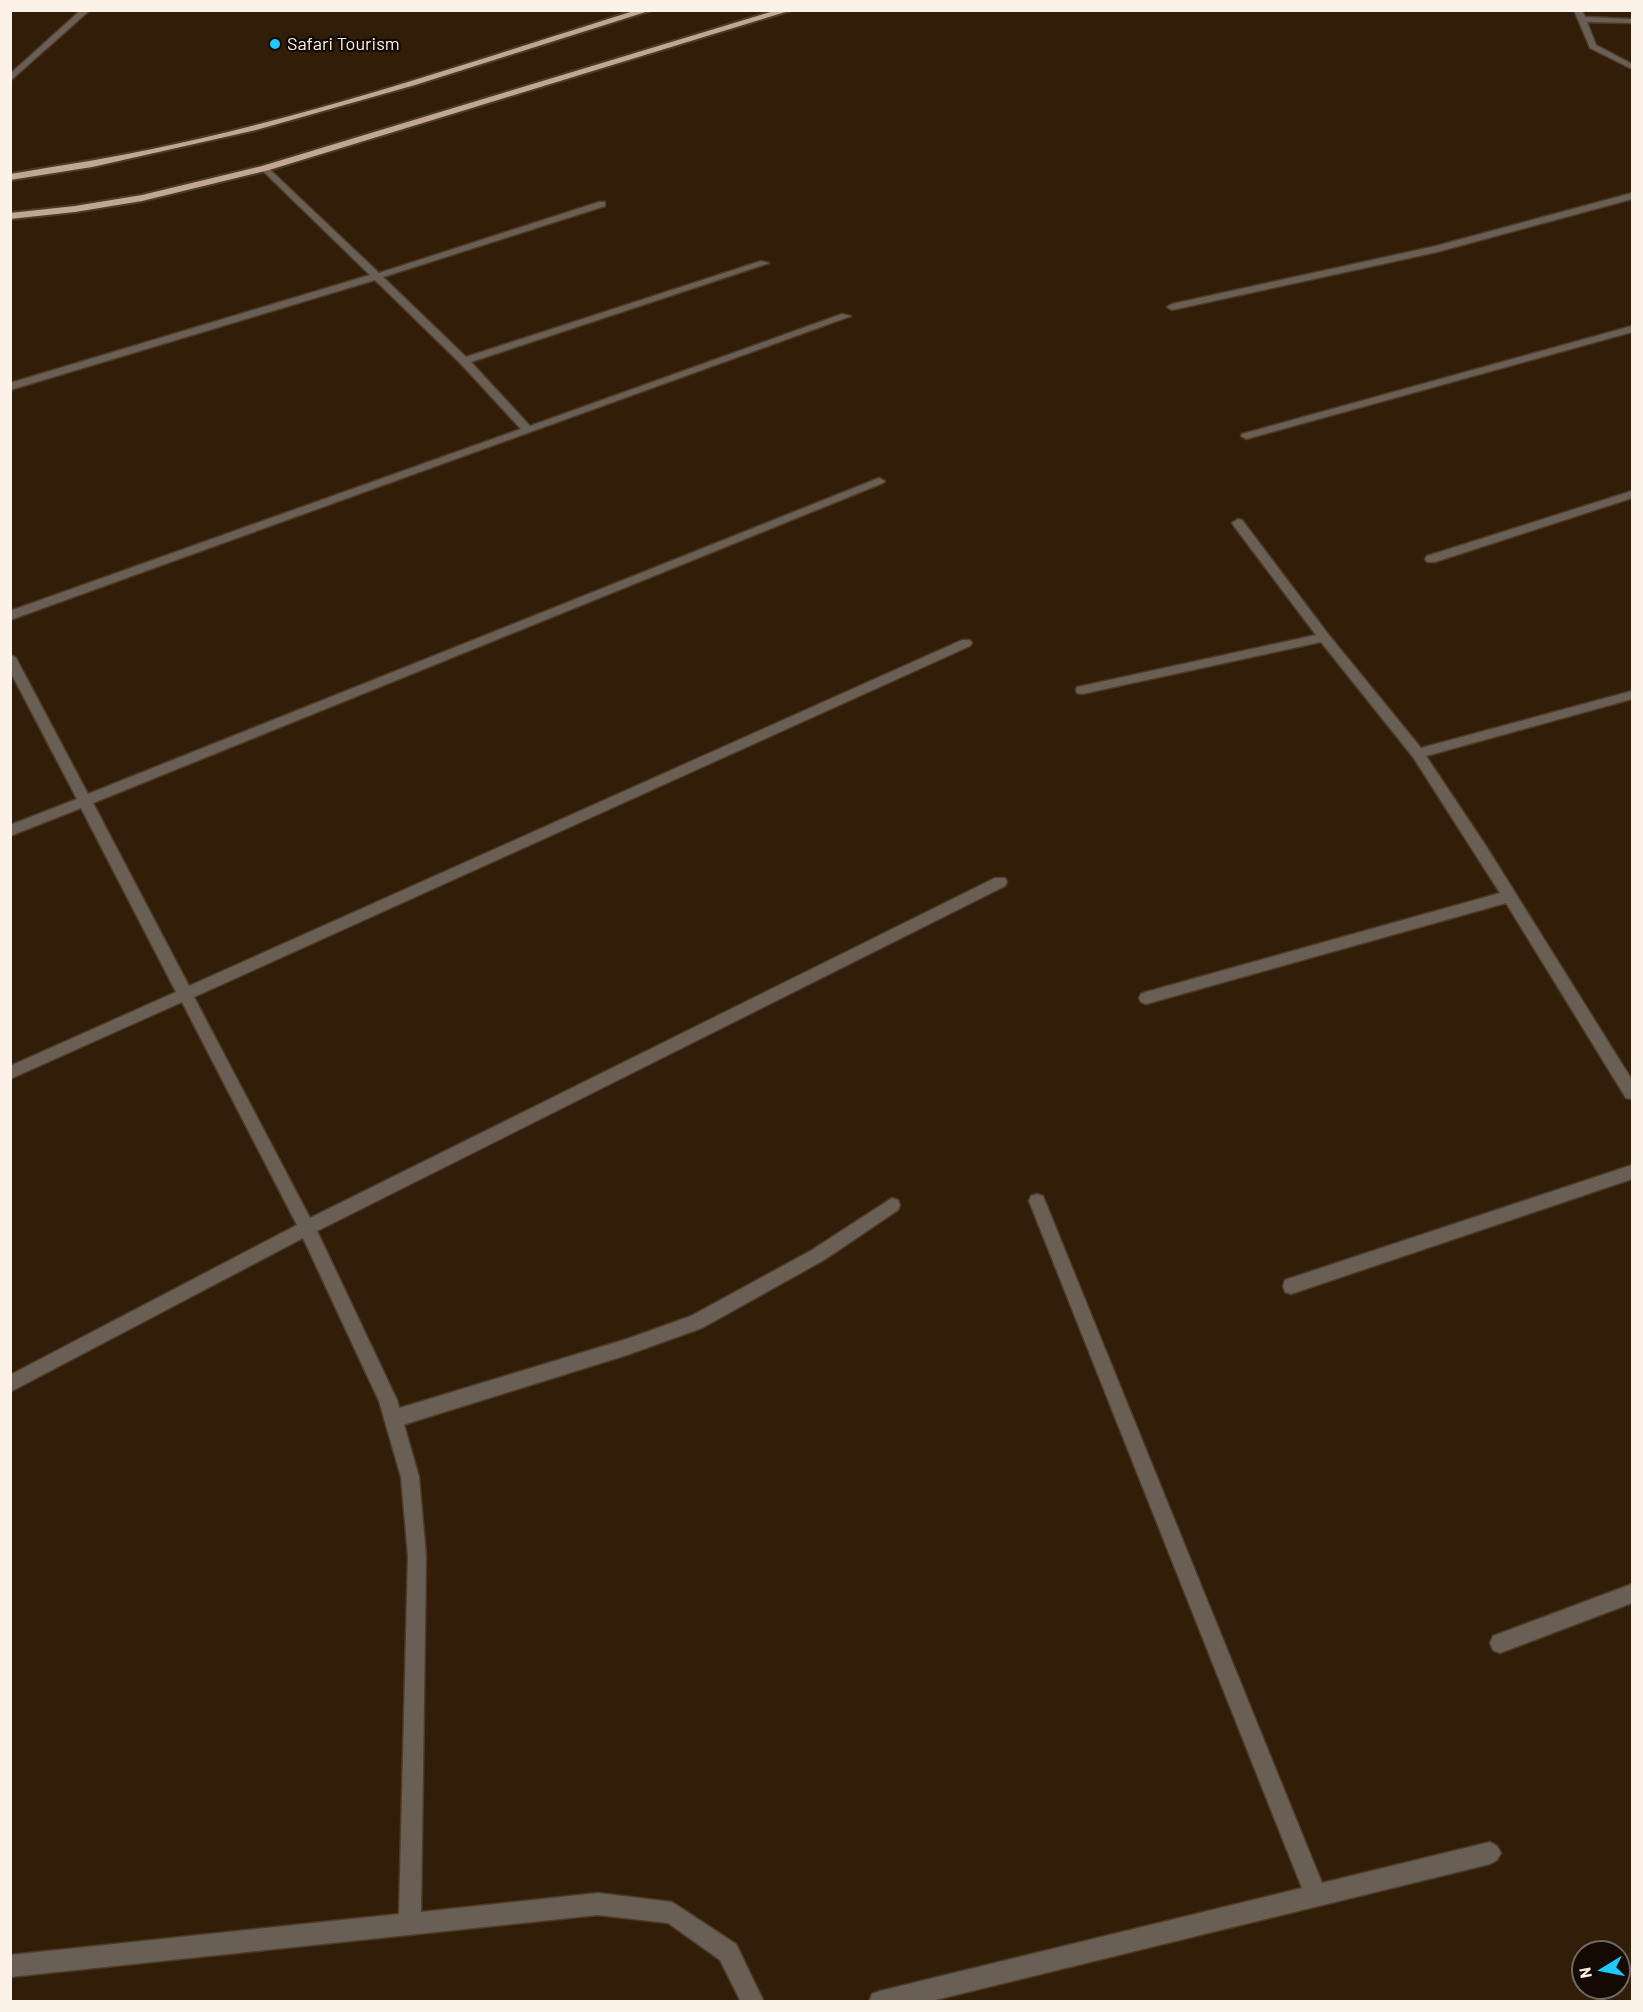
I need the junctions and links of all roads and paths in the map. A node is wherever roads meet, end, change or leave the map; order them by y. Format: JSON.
{"nodes":[{"id":1,"x":86,"y":10,"type":"edge"},
{"id":2,"x":648,"y":10,"type":"edge"},
{"id":3,"x":788,"y":10,"type":"edge"},
{"id":4,"x":1578,"y":10,"type":"edge"},
{"id":5,"x":1581,"y":20,"type":"junction"},
{"id":6,"x":1632,"y":21,"type":"edge"},
{"id":7,"x":1632,"y":67,"type":"edge"},
{"id":8,"x":10,"y":80,"type":"edge"},
{"id":9,"x":265,"y":168,"type":"junction"},
{"id":10,"x":10,"y":177,"type":"edge"},
{"id":11,"x":1632,"y":196,"type":"edge"},
{"id":12,"x":602,"y":204,"type":"dead end"},
{"id":13,"x":10,"y":216,"type":"edge"},
{"id":14,"x":764,"y":263,"type":"dead end"},
{"id":15,"x":378,"y":276,"type":"junction"},
{"id":16,"x":1172,"y":307,"type":"dead end"},
{"id":17,"x":846,"y":316,"type":"dead end"},
{"id":18,"x":1632,"y":329,"type":"edge"},
{"id":19,"x":464,"y":361,"type":"junction"},
{"id":20,"x":10,"y":387,"type":"edge"},
{"id":21,"x":527,"y":429,"type":"junction"},
{"id":22,"x":1246,"y":436,"type":"dead end"},
{"id":23,"x":879,"y":481,"type":"dead end"},
{"id":24,"x":1632,"y":494,"type":"edge"},
{"id":25,"x":1238,"y":523,"type":"dead end"},
{"id":26,"x":1431,"y":559,"type":"dead end"},
{"id":27,"x":10,"y":616,"type":"edge"},
{"id":28,"x":1324,"y":636,"type":"junction"},
{"id":29,"x":966,"y":643,"type":"dead end"},
{"id":30,"x":10,"y":658,"type":"edge"},
{"id":31,"x":1082,"y":690,"type":"dead end"},
{"id":32,"x":1632,"y":695,"type":"edge"},
{"id":33,"x":1418,"y":754,"type":"junction"},
{"id":34,"x":85,"y":800,"type":"junction"},
{"id":35,"x":10,"y":831,"type":"edge"},
{"id":36,"x":1000,"y":882,"type":"dead end"},
{"id":37,"x":1510,"y":896,"type":"junction"},
{"id":38,"x":188,"y":995,"type":"junction"},
{"id":39,"x":1146,"y":998,"type":"dead end"},
{"id":40,"x":10,"y":1073,"type":"edge"},
{"id":41,"x":1632,"y":1093,"type":"edge"},
{"id":42,"x":1632,"y":1172,"type":"edge"},
{"id":43,"x":1037,"y":1201,"type":"dead end"},
{"id":44,"x":892,"y":1205,"type":"dead end"},
{"id":45,"x":307,"y":1228,"type":"junction"},
{"id":46,"x":1291,"y":1286,"type":"dead end"},
{"id":47,"x":10,"y":1384,"type":"edge"},
{"id":48,"x":393,"y":1419,"type":"junction"},
{"id":49,"x":1632,"y":1594,"type":"edge"},
{"id":50,"x":1500,"y":1643,"type":"dead end"},
{"id":51,"x":1490,"y":1853,"type":"dead end"},
{"id":52,"x":1316,"y":1895,"type":"junction"},
{"id":53,"x":410,"y":1925,"type":"junction"},
{"id":54,"x":10,"y":1966,"type":"edge"},
{"id":55,"x":753,"y":2001,"type":"edge"},
{"id":56,"x":880,"y":2001,"type":"edge"}],
"edges":[{"from":1,"to":8,"type":"street"},
{"from":2,"to":10,"type":"highway"},
{"from":3,"to":9,"type":"highway"},
{"from":4,"to":5,"type":"street"},
{"from":5,"to":6,"type":"street"},
{"from":5,"to":7,"type":"street"},
{"from":9,"to":13,"type":"highway"},
{"from":9,"to":15,"type":"street"},
{"from":11,"to":16,"type":"street"},
{"from":12,"to":15,"type":"street"},
{"from":14,"to":19,"type":"street"},
{"from":15,"to":19,"type":"street"},
{"from":15,"to":20,"type":"street"},
{"from":17,"to":21,"type":"street"},
{"from":18,"to":22,"type":"street"},
{"from":19,"to":21,"type":"street"},
{"from":21,"to":27,"type":"street"},
{"from":23,"to":34,"type":"street"},
{"from":24,"to":26,"type":"street"},
{"from":25,"to":28,"type":"street"},
{"from":28,"to":31,"type":"street"},
{"from":28,"to":33,"type":"street"},
{"from":29,"to":38,"type":"street"},
{"from":30,"to":34,"type":"street"},
{"from":32,"to":33,"type":"street"},
{"from":33,"to":37,"type":"street"},
{"from":34,"to":35,"type":"street"},
{"from":34,"to":38,"type":"street"},
{"from":36,"to":45,"type":"street"},
{"from":37,"to":39,"type":"street"},
{"from":37,"to":41,"type":"street"},
{"from":38,"to":40,"type":"street"},
{"from":38,"to":45,"type":"street"},
{"from":42,"to":46,"type":"street"},
{"from":43,"to":52,"type":"street"},
{"from":44,"to":48,"type":"street"},
{"from":45,"to":47,"type":"street"},
{"from":45,"to":48,"type":"street"},
{"from":48,"to":53,"type":"street"},
{"from":49,"to":50,"type":"street"},
{"from":51,"to":52,"type":"street"},
{"from":52,"to":56,"type":"street"},
{"from":53,"to":54,"type":"street"},
{"from":53,"to":55,"type":"street"}]}
